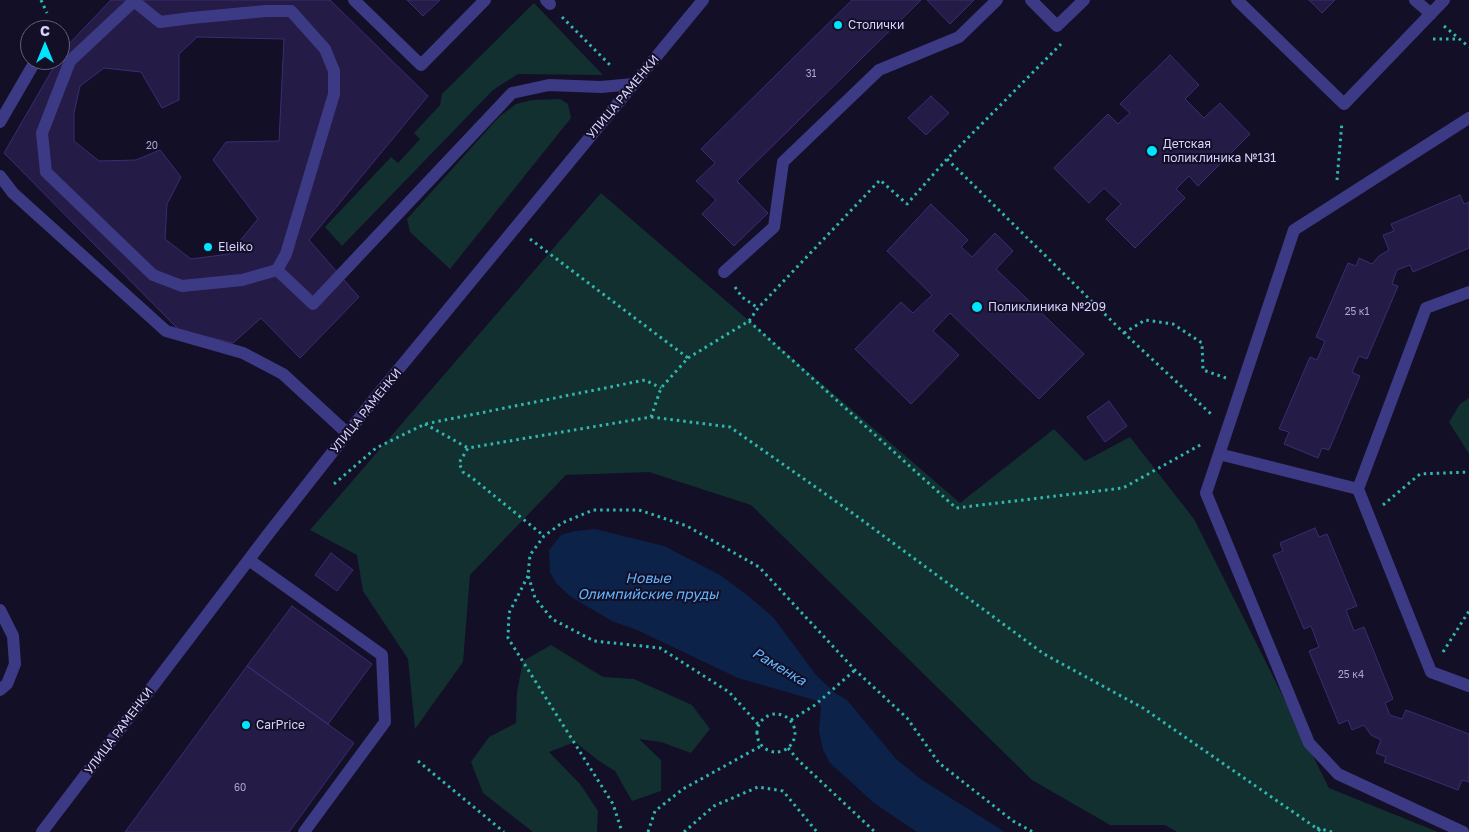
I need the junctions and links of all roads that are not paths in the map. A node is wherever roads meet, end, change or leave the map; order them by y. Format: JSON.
{"nodes":[{"id":1,"x":354,"y":0,"type":"edge"},
{"id":2,"x":485,"y":0,"type":"edge"},
{"id":3,"x":703,"y":0,"type":"edge"},
{"id":4,"x":997,"y":0,"type":"edge"},
{"id":5,"x":1031,"y":0,"type":"edge"},
{"id":6,"x":1084,"y":0,"type":"edge"},
{"id":7,"x":1237,"y":0,"type":"edge"},
{"id":8,"x":1415,"y":0,"type":"edge"},
{"id":9,"x":1444,"y":0,"type":"edge"},
{"id":10,"x":294,"y":5,"type":"edge"},
{"id":11,"x":1431,"y":14,"type":"junction"},
{"id":12,"x":30,"y":70,"type":"edge"},
{"id":13,"x":633,"y":84,"type":"junction"},
{"id":14,"x":1469,"y":118,"type":"edge"},
{"id":15,"x":0,"y":122,"type":"edge"},
{"id":16,"x":0,"y":176,"type":"edge"},
{"id":17,"x":277,"y":270,"type":"junction"},
{"id":18,"x":724,"y":272,"type":"dead end"},
{"id":19,"x":1469,"y":292,"type":"edge"},
{"id":20,"x":347,"y":433,"type":"junction"},
{"id":21,"x":1219,"y":454,"type":"junction"},
{"id":22,"x":1358,"y":489,"type":"junction"},
{"id":23,"x":249,"y":560,"type":"junction"},
{"id":24,"x":0,"y":610,"type":"edge"},
{"id":25,"x":1469,"y":686,"type":"edge"},
{"id":26,"x":0,"y":690,"type":"edge"},
{"id":27,"x":42,"y":832,"type":"edge"},
{"id":28,"x":304,"y":832,"type":"edge"},
{"id":29,"x":1463,"y":832,"type":"edge"}],
"edges":[{"from":1,"to":2,"type":"street"},
{"from":3,"to":13,"type":"street","name":"УЛИЦА РАМЕНКИ"},
{"from":4,"to":18,"type":"street"},
{"from":5,"to":6,"type":"street"},
{"from":7,"to":11,"type":"street"},
{"from":8,"to":11,"type":"street"},
{"from":9,"to":11,"type":"street"},
{"from":10,"to":17,"type":"street"},
{"from":10,"to":17,"type":"street"},
{"from":12,"to":15,"type":"street"},
{"from":13,"to":17,"type":"street"},
{"from":13,"to":20,"type":"street","name":"УЛИЦА РАМЕНКИ"},
{"from":14,"to":21,"type":"street"},
{"from":16,"to":20,"type":"street"},
{"from":19,"to":22,"type":"street"},
{"from":20,"to":23,"type":"street","name":"УЛИЦА РАМЕНКИ"},
{"from":21,"to":22,"type":"street"},
{"from":21,"to":29,"type":"street"},
{"from":22,"to":25,"type":"street"},
{"from":23,"to":27,"type":"street","name":"УЛИЦА РАМЕНКИ"},
{"from":23,"to":28,"type":"street"},
{"from":24,"to":26,"type":"street"}]}
